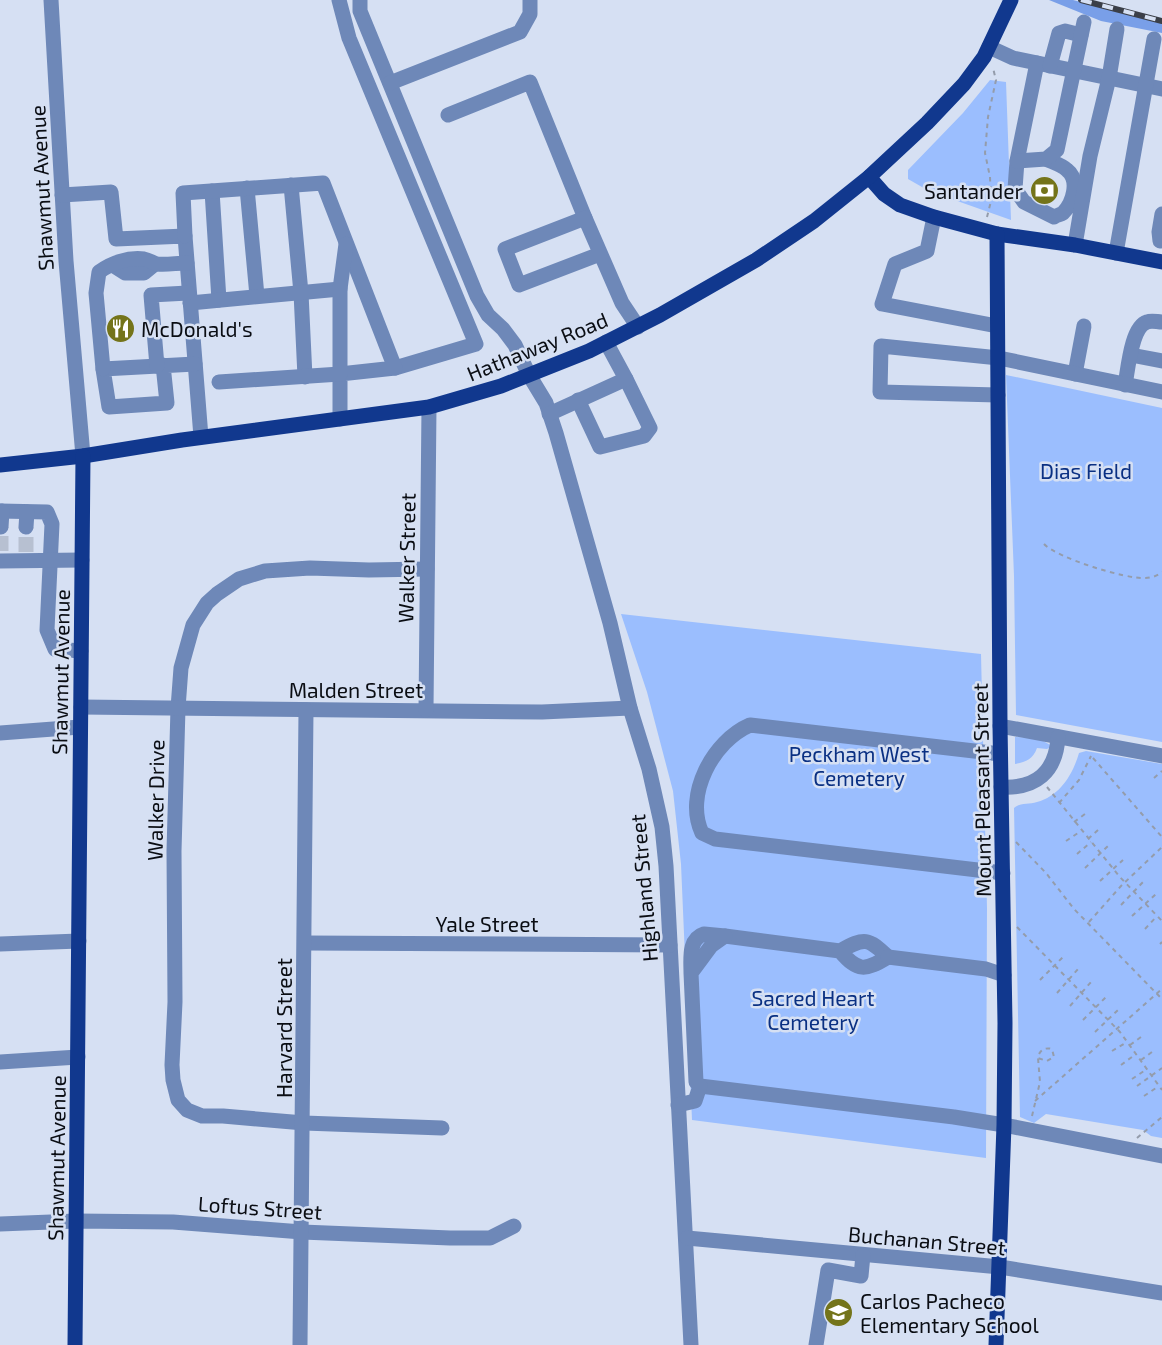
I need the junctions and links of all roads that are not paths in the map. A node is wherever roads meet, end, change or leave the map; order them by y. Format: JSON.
{"nodes":[{"id":1,"x":51,"y":0,"type":"edge"},
{"id":2,"x":339,"y":0,"type":"edge"},
{"id":3,"x":360,"y":0,"type":"edge"},
{"id":4,"x":530,"y":0,"type":"edge"},
{"id":5,"x":1011,"y":0,"type":"edge"},
{"id":6,"x":1117,"y":29,"type":"dead end"},
{"id":7,"x":1154,"y":39,"type":"dead end"},
{"id":8,"x":989,"y":47,"type":"junction"},
{"id":9,"x":1044,"y":65,"type":"junction"},
{"id":10,"x":1074,"y":71,"type":"junction"},
{"id":11,"x":1109,"y":78,"type":"junction"},
{"id":12,"x":390,"y":83,"type":"junction"},
{"id":13,"x":1146,"y":86,"type":"junction"},
{"id":14,"x":1162,"y":89,"type":"edge"},
{"id":15,"x":448,"y":115,"type":"dead end"},
{"id":16,"x":1051,"y":154,"type":"junction"},
{"id":17,"x":1017,"y":161,"type":"junction"},
{"id":18,"x":869,"y":177,"type":"junction"},
{"id":19,"x":291,"y":185,"type":"junction"},
{"id":20,"x":247,"y":188,"type":"junction"},
{"id":21,"x":212,"y":191,"type":"junction"},
{"id":22,"x":62,"y":195,"type":"junction"},
{"id":23,"x":1162,"y":214,"type":"edge"},
{"id":24,"x":934,"y":217,"type":"junction"},
{"id":25,"x":585,"y":218,"type":"junction"},
{"id":26,"x":990,"y":232,"type":"junction"},
{"id":27,"x":185,"y":236,"type":"junction"},
{"id":28,"x":1161,"y":239,"type":"edge"},
{"id":29,"x":346,"y":242,"type":"junction"},
{"id":30,"x":1075,"y":245,"type":"junction"},
{"id":31,"x":1116,"y":253,"type":"junction"},
{"id":32,"x":600,"y":254,"type":"junction"},
{"id":33,"x":1160,"y":262,"type":"edge"},
{"id":34,"x":187,"y":263,"type":"junction"},
{"id":35,"x":340,"y":289,"type":"junction"},
{"id":36,"x":301,"y":292,"type":"junction"},
{"id":37,"x":258,"y":296,"type":"junction"},
{"id":38,"x":189,"y":298,"type":"junction"},
{"id":39,"x":219,"y":300,"type":"junction"},
{"id":40,"x":1162,"y":322,"type":"edge"},
{"id":41,"x":997,"y":326,"type":"junction"},
{"id":42,"x":1084,"y":326,"type":"dead end"},
{"id":43,"x":638,"y":327,"type":"junction"},
{"id":44,"x":606,"y":342,"type":"junction"},
{"id":45,"x":1131,"y":355,"type":"junction"},
{"id":46,"x":999,"y":358,"type":"junction"},
{"id":47,"x":1162,"y":361,"type":"edge"},
{"id":48,"x":195,"y":364,"type":"junction"},
{"id":49,"x":160,"y":366,"type":"junction"},
{"id":50,"x":395,"y":368,"type":"junction"},
{"id":51,"x":103,"y":369,"type":"junction"},
{"id":52,"x":340,"y":374,"type":"junction"},
{"id":53,"x":1075,"y":374,"type":"junction"},
{"id":54,"x":529,"y":375,"type":"junction"},
{"id":55,"x":305,"y":377,"type":"junction"},
{"id":56,"x":626,"y":379,"type":"junction"},
{"id":57,"x":219,"y":382,"type":"dead end"},
{"id":58,"x":1125,"y":385,"type":"junction"},
{"id":59,"x":1162,"y":392,"type":"edge"},
{"id":60,"x":998,"y":395,"type":"junction"},
{"id":61,"x":578,"y":400,"type":"junction"},
{"id":62,"x":429,"y":407,"type":"junction"},
{"id":63,"x":549,"y":414,"type":"junction"},
{"id":64,"x":340,"y":419,"type":"junction"},
{"id":65,"x":201,"y":437,"type":"junction"},
{"id":66,"x":83,"y":456,"type":"junction"},
{"id":67,"x":0,"y":465,"type":"edge"},
{"id":68,"x":0,"y":473,"type":"edge"},
{"id":69,"x":1,"y":517,"type":"edge"},
{"id":70,"x":1,"y":558,"type":"edge"},
{"id":71,"x":50,"y":560,"type":"junction"},
{"id":72,"x":82,"y":560,"type":"junction"},
{"id":73,"x":427,"y":569,"type":"junction"},
{"id":74,"x":81,"y":651,"type":"junction"},
{"id":75,"x":81,"y":707,"type":"junction"},
{"id":76,"x":178,"y":708,"type":"junction"},
{"id":77,"x":630,"y":708,"type":"junction"},
{"id":78,"x":306,"y":710,"type":"junction"},
{"id":79,"x":426,"y":710,"type":"junction"},
{"id":80,"x":999,"y":726,"type":"junction"},
{"id":81,"x":80,"y":727,"type":"junction"},
{"id":82,"x":0,"y":733,"type":"edge"},
{"id":83,"x":1058,"y":737,"type":"junction"},
{"id":84,"x":1000,"y":754,"type":"junction"},
{"id":85,"x":1162,"y":756,"type":"edge"},
{"id":86,"x":1001,"y":787,"type":"junction"},
{"id":87,"x":1003,"y":873,"type":"junction"},
{"id":88,"x":79,"y":941,"type":"junction"},
{"id":89,"x":305,"y":943,"type":"junction"},
{"id":90,"x":0,"y":944,"type":"edge"},
{"id":91,"x":670,"y":945,"type":"junction"},
{"id":92,"x":840,"y":951,"type":"junction"},
{"id":93,"x":888,"y":957,"type":"junction"},
{"id":94,"x":1004,"y":975,"type":"junction"},
{"id":95,"x":78,"y":1057,"type":"junction"},
{"id":96,"x":0,"y":1062,"type":"edge"},
{"id":97,"x":700,"y":1086,"type":"junction"},
{"id":98,"x":678,"y":1105,"type":"junction"},
{"id":99,"x":304,"y":1123,"type":"junction"},
{"id":100,"x":1004,"y":1125,"type":"junction"},
{"id":101,"x":442,"y":1128,"type":"dead end"},
{"id":102,"x":1162,"y":1156,"type":"edge"},
{"id":103,"x":76,"y":1221,"type":"junction"},
{"id":104,"x":0,"y":1224,"type":"edge"},
{"id":105,"x":514,"y":1226,"type":"dead end"},
{"id":106,"x":302,"y":1232,"type":"junction"},
{"id":107,"x":687,"y":1238,"type":"junction"},
{"id":108,"x":863,"y":1255,"type":"junction"},
{"id":109,"x":1000,"y":1267,"type":"junction"},
{"id":110,"x":1162,"y":1293,"type":"edge"},
{"id":111,"x":75,"y":1345,"type":"edge"},
{"id":112,"x":300,"y":1345,"type":"edge"},
{"id":113,"x":691,"y":1345,"type":"edge"},
{"id":114,"x":816,"y":1345,"type":"edge"},
{"id":115,"x":996,"y":1345,"type":"edge"}],
"edges":[{"from":1,"to":22,"type":"street","name":"Shawmut Avenue"},
{"from":2,"to":50,"type":"street"},
{"from":3,"to":12,"type":"street","name":"Highland Street"},
{"from":4,"to":12,"type":"street"},
{"from":5,"to":8,"type":"main road"},
{"from":6,"to":11,"type":"street"},
{"from":7,"to":13,"type":"street"},
{"from":8,"to":9,"type":"street"},
{"from":8,"to":18,"type":"main road","name":"Hathaway Road"},
{"from":9,"to":10,"type":"street"},
{"from":9,"to":10,"type":"street"},
{"from":9,"to":17,"type":"street"},
{"from":10,"to":11,"type":"street"},
{"from":10,"to":16,"type":"street"},
{"from":11,"to":13,"type":"street"},
{"from":11,"to":30,"type":"street"},
{"from":12,"to":54,"type":"street","name":"Highland Street"},
{"from":13,"to":14,"type":"street"},
{"from":13,"to":31,"type":"street"},
{"from":15,"to":25,"type":"street"},
{"from":16,"to":17,"type":"street"},
{"from":16,"to":17,"type":"street"},
{"from":18,"to":24,"type":"main road"},
{"from":18,"to":43,"type":"main road","name":"Hathaway Road"},
{"from":19,"to":20,"type":"street"},
{"from":19,"to":29,"type":"street"},
{"from":19,"to":36,"type":"street"},
{"from":20,"to":21,"type":"street"},
{"from":20,"to":37,"type":"street"},
{"from":21,"to":27,"type":"street"},
{"from":21,"to":39,"type":"street"},
{"from":22,"to":27,"type":"street"},
{"from":22,"to":66,"type":"street","name":"Shawmut Avenue"},
{"from":23,"to":28,"type":"street"},
{"from":24,"to":26,"type":"main road"},
{"from":24,"to":41,"type":"street"},
{"from":25,"to":32,"type":"street"},
{"from":25,"to":32,"type":"street"},
{"from":26,"to":30,"type":"main road"},
{"from":26,"to":41,"type":"main road","name":"Mount Pleasant Street"},
{"from":27,"to":34,"type":"street"},
{"from":28,"to":33,"type":"street"},
{"from":29,"to":35,"type":"street"},
{"from":29,"to":50,"type":"street"},
{"from":30,"to":31,"type":"main road"},
{"from":31,"to":33,"type":"main road"},
{"from":32,"to":43,"type":"street"},
{"from":34,"to":38,"type":"street"},
{"from":34,"to":51,"type":"street"},
{"from":35,"to":36,"type":"street"},
{"from":35,"to":52,"type":"street"},
{"from":36,"to":37,"type":"street"},
{"from":36,"to":55,"type":"street"},
{"from":37,"to":39,"type":"street"},
{"from":38,"to":39,"type":"street"},
{"from":38,"to":48,"type":"street"},
{"from":38,"to":49,"type":"street"},
{"from":40,"to":45,"type":"street"},
{"from":41,"to":46,"type":"main road","name":"Mount Pleasant Street"},
{"from":42,"to":53,"type":"street"},
{"from":43,"to":44,"type":"main road","name":"Hathaway Road"},
{"from":44,"to":54,"type":"main road","name":"Hathaway Road"},
{"from":44,"to":56,"type":"street"},
{"from":45,"to":47,"type":"street"},
{"from":45,"to":58,"type":"street"},
{"from":46,"to":53,"type":"street"},
{"from":46,"to":60,"type":"main road","name":"Mount Pleasant Street"},
{"from":46,"to":60,"type":"street"},
{"from":48,"to":49,"type":"street"},
{"from":48,"to":65,"type":"street"},
{"from":49,"to":51,"type":"street"},
{"from":49,"to":51,"type":"street"},
{"from":50,"to":52,"type":"street"},
{"from":52,"to":55,"type":"street"},
{"from":52,"to":64,"type":"street"},
{"from":53,"to":58,"type":"street"},
{"from":54,"to":62,"type":"main road","name":"Hathaway Road"},
{"from":54,"to":63,"type":"street","name":"Highland Street"},
{"from":55,"to":57,"type":"street"},
{"from":56,"to":61,"type":"street"},
{"from":56,"to":61,"type":"street"},
{"from":58,"to":59,"type":"street"},
{"from":60,"to":80,"type":"main road","name":"Mount Pleasant Street"},
{"from":61,"to":63,"type":"street"},
{"from":62,"to":64,"type":"main road","name":"Hathaway Road"},
{"from":62,"to":73,"type":"street","name":"Walker Street"},
{"from":63,"to":77,"type":"street","name":"Highland Street"},
{"from":64,"to":65,"type":"main road","name":"Hathaway Road"},
{"from":65,"to":66,"type":"main road","name":"Hathaway Road"},
{"from":66,"to":67,"type":"main road","name":"Hathaway Road"},
{"from":66,"to":72,"type":"main road","name":"Shawmut Avenue"},
{"from":67,"to":68,"type":"street"},
{"from":69,"to":71,"type":"street"},
{"from":70,"to":71,"type":"street"},
{"from":71,"to":72,"type":"street"},
{"from":71,"to":74,"type":"street"},
{"from":72,"to":74,"type":"main road","name":"Shawmut Avenue"},
{"from":73,"to":76,"type":"street","name":"Walker Drive"},
{"from":73,"to":79,"type":"street","name":"Walker Street"},
{"from":74,"to":75,"type":"main road","name":"Shawmut Avenue"},
{"from":75,"to":76,"type":"street","name":"Malden Street"},
{"from":75,"to":81,"type":"main road","name":"Shawmut Avenue"},
{"from":76,"to":78,"type":"street","name":"Malden Street"},
{"from":76,"to":99,"type":"street","name":"Walker Drive"},
{"from":77,"to":79,"type":"street","name":"Malden Street"},
{"from":77,"to":91,"type":"street","name":"Highland Street"},
{"from":78,"to":79,"type":"street","name":"Malden Street"},
{"from":78,"to":89,"type":"street","name":"Harvard Street"},
{"from":80,"to":83,"type":"street"},
{"from":80,"to":84,"type":"main road","name":"Mount Pleasant Street"},
{"from":81,"to":82,"type":"street"},
{"from":81,"to":88,"type":"main road","name":"Shawmut Avenue"},
{"from":83,"to":85,"type":"street"},
{"from":83,"to":86,"type":"street"},
{"from":84,"to":86,"type":"main road","name":"Mount Pleasant Street"},
{"from":84,"to":87,"type":"street"},
{"from":86,"to":87,"type":"main road","name":"Mount Pleasant Street"},
{"from":87,"to":94,"type":"main road","name":"Mount Pleasant Street"},
{"from":88,"to":90,"type":"street"},
{"from":88,"to":95,"type":"main road","name":"Shawmut Avenue"},
{"from":89,"to":91,"type":"street","name":"Yale Street"},
{"from":89,"to":99,"type":"street","name":"Harvard Street"},
{"from":91,"to":98,"type":"street","name":"Highland Street"},
{"from":92,"to":93,"type":"street"},
{"from":92,"to":93,"type":"street"},
{"from":92,"to":97,"type":"street"},
{"from":93,"to":94,"type":"street"},
{"from":94,"to":100,"type":"main road","name":"Mount Pleasant Street"},
{"from":95,"to":96,"type":"street"},
{"from":95,"to":103,"type":"main road","name":"Shawmut Avenue"},
{"from":97,"to":98,"type":"street"},
{"from":97,"to":100,"type":"street"},
{"from":98,"to":107,"type":"street","name":"Highland Street"},
{"from":99,"to":101,"type":"street","name":"Walker Drive"},
{"from":99,"to":106,"type":"street","name":"Harvard Street"},
{"from":100,"to":102,"type":"street"},
{"from":100,"to":109,"type":"main road","name":"Mount Pleasant Street"},
{"from":103,"to":104,"type":"street","name":"Loftus Street"},
{"from":103,"to":106,"type":"street","name":"Loftus Street"},
{"from":103,"to":111,"type":"main road","name":"Shawmut Avenue"},
{"from":105,"to":106,"type":"street","name":"Loftus Street"},
{"from":106,"to":112,"type":"street","name":"Harvard Street"},
{"from":107,"to":108,"type":"street","name":"Buchanan Street"},
{"from":107,"to":113,"type":"street","name":"Highland Street"},
{"from":108,"to":109,"type":"street","name":"Buchanan Street"},
{"from":108,"to":114,"type":"street"},
{"from":109,"to":110,"type":"street","name":"Buchanan Street"},
{"from":109,"to":115,"type":"main road","name":"Mount Pleasant Street"}]}
